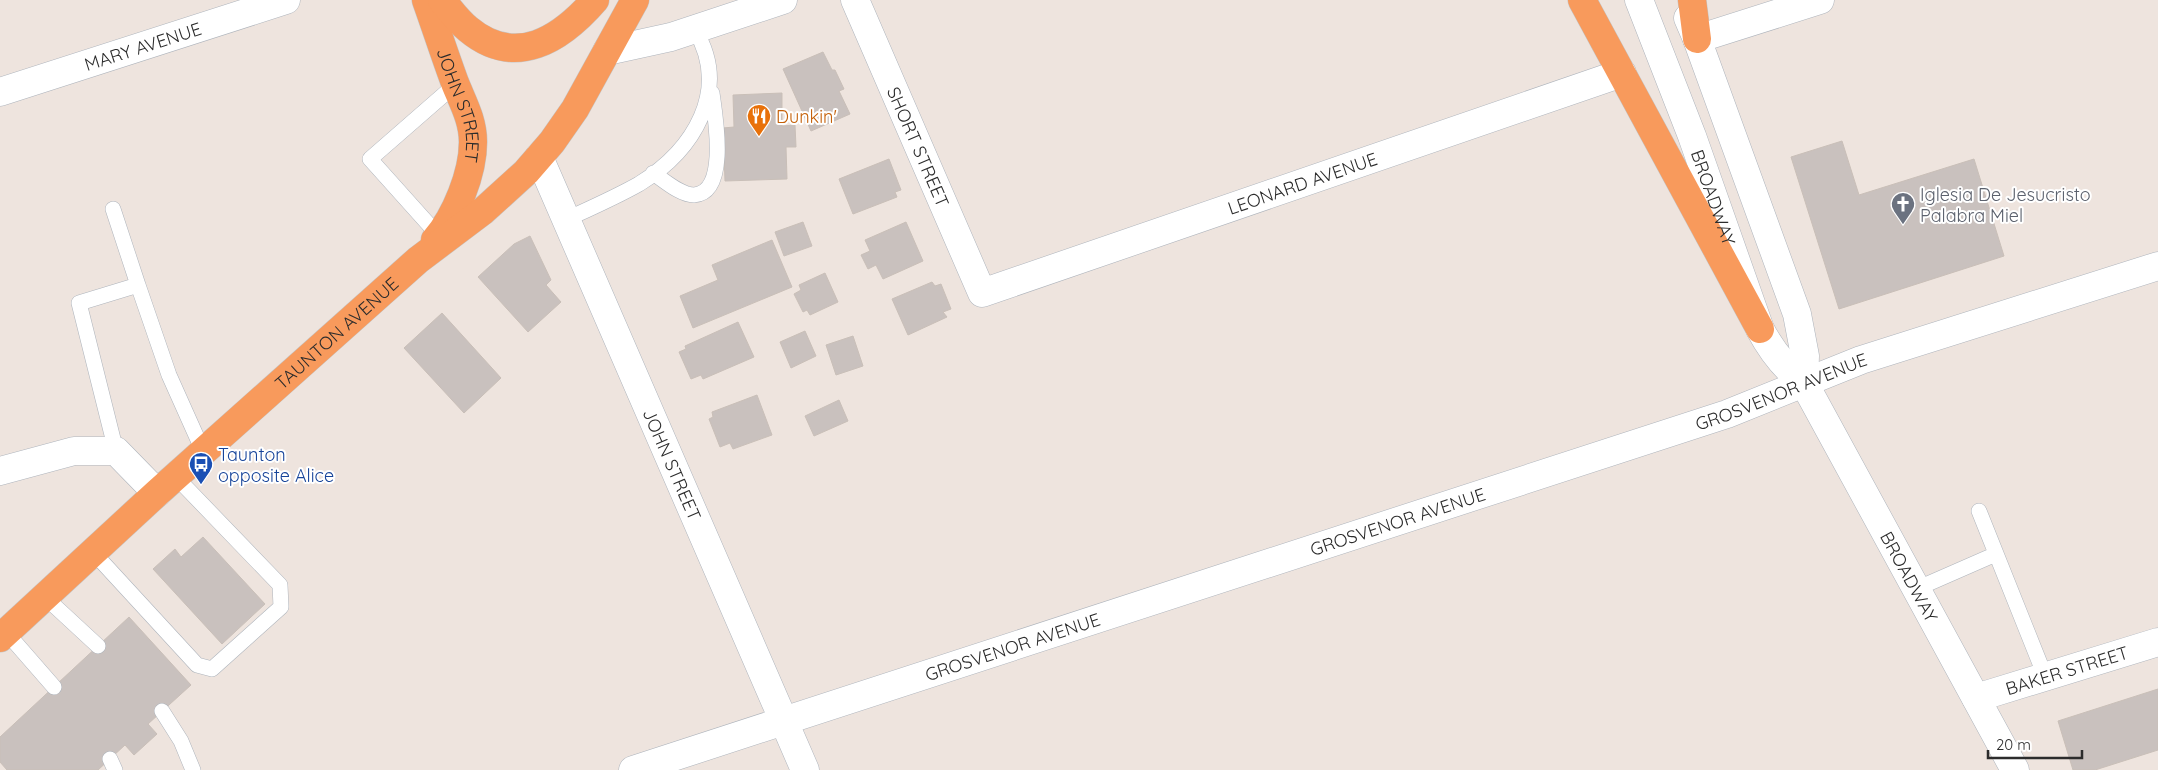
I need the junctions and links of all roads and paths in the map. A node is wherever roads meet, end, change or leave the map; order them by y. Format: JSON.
{"nodes":[{"id":1,"x":286,"y":0,"type":"edge"},
{"id":2,"x":426,"y":0,"type":"edge"},
{"id":3,"x":442,"y":0,"type":"edge"},
{"id":4,"x":595,"y":0,"type":"edge"},
{"id":5,"x":634,"y":0,"type":"edge"},
{"id":6,"x":783,"y":0,"type":"edge"},
{"id":7,"x":855,"y":0,"type":"edge"},
{"id":8,"x":1582,"y":0,"type":"edge"},
{"id":9,"x":1639,"y":0,"type":"edge"},
{"id":10,"x":1679,"y":0,"type":"edge"},
{"id":11,"x":1692,"y":0,"type":"edge"},
{"id":12,"x":1820,"y":0,"type":"edge"},
{"id":13,"x":756,"y":4,"type":"edge"},
{"id":14,"x":695,"y":30,"type":"junction"},
{"id":15,"x":1697,"y":39,"type":"junction"},
{"id":16,"x":607,"y":51,"type":"junction"},
{"id":17,"x":1622,"y":73,"type":"junction"},
{"id":18,"x":710,"y":74,"type":"junction"},
{"id":19,"x":456,"y":84,"type":"junction"},
{"id":20,"x":0,"y":92,"type":"edge"},
{"id":21,"x":540,"y":157,"type":"junction"},
{"id":22,"x":653,"y":173,"type":"junction"},
{"id":23,"x":114,"y":209,"type":"dead end"},
{"id":24,"x":566,"y":220,"type":"junction"},
{"id":25,"x":439,"y":236,"type":"junction"},
{"id":26,"x":418,"y":260,"type":"junction"},
{"id":27,"x":2158,"y":266,"type":"edge"},
{"id":28,"x":138,"y":285,"type":"junction"},
{"id":29,"x":982,"y":293,"type":"joint"},
{"id":30,"x":1760,"y":329,"type":"junction"},
{"id":31,"x":1804,"y":383,"type":"junction"},
{"id":32,"x":116,"y":451,"type":"junction"},
{"id":33,"x":203,"y":452,"type":"junction"},
{"id":34,"x":0,"y":471,"type":"edge"},
{"id":35,"x":166,"y":485,"type":"junction"},
{"id":36,"x":1979,"y":511,"type":"dead end"},
{"id":37,"x":93,"y":552,"type":"junction"},
{"id":38,"x":1996,"y":554,"type":"junction"},
{"id":39,"x":1916,"y":589,"type":"junction"},
{"id":40,"x":45,"y":597,"type":"junction"},
{"id":41,"x":3,"y":635,"type":"edge"},
{"id":42,"x":2158,"y":642,"type":"edge"},
{"id":43,"x":98,"y":646,"type":"dead end"},
{"id":44,"x":2045,"y":676,"type":"junction"},
{"id":45,"x":54,"y":687,"type":"dead end"},
{"id":46,"x":1976,"y":698,"type":"junction"},
{"id":47,"x":162,"y":711,"type":"dead end"},
{"id":48,"x":784,"y":720,"type":"junction"},
{"id":49,"x":194,"y":770,"type":"edge"},
{"id":50,"x":633,"y":770,"type":"edge"},
{"id":51,"x":805,"y":770,"type":"edge"},
{"id":52,"x":2015,"y":770,"type":"edge"}],
"edges":[{"from":1,"to":20,"type":"street","name":"MARY AVENUE"},
{"from":2,"to":19,"type":"highway","name":"JOHN STREET"},
{"from":3,"to":4,"type":"highway"},
{"from":5,"to":16,"type":"highway","name":"TAUNTON AVENUE"},
{"from":6,"to":13,"type":"street"},
{"from":7,"to":29,"type":"street","name":"SHORT STREET"},
{"from":8,"to":17,"type":"highway"},
{"from":9,"to":30,"type":"street","name":"BROADWAY"},
{"from":10,"to":15,"type":"street"},
{"from":11,"to":15,"type":"highway"},
{"from":12,"to":15,"type":"street"},
{"from":13,"to":14,"type":"street"},
{"from":14,"to":16,"type":"street"},
{"from":14,"to":18,"type":"lane"},
{"from":15,"to":31,"type":"street"},
{"from":16,"to":21,"type":"highway","name":"TAUNTON AVENUE"},
{"from":17,"to":29,"type":"street","name":"LEONARD AVENUE"},
{"from":17,"to":30,"type":"highway"},
{"from":18,"to":22,"type":"lane"},
{"from":18,"to":22,"type":"lane"},
{"from":19,"to":25,"type":"highway","name":"JOHN STREET"},
{"from":19,"to":25,"type":"lane"},
{"from":21,"to":24,"type":"street","name":"JOHN STREET"},
{"from":21,"to":26,"type":"highway","name":"TAUNTON AVENUE"},
{"from":22,"to":24,"type":"lane"},
{"from":23,"to":28,"type":"lane"},
{"from":24,"to":48,"type":"street","name":"JOHN STREET"},
{"from":25,"to":26,"type":"highway","name":"JOHN STREET"},
{"from":26,"to":33,"type":"highway","name":"TAUNTON AVENUE"},
{"from":27,"to":31,"type":"street","name":"GROSVENOR AVENUE"},
{"from":28,"to":32,"type":"lane"},
{"from":28,"to":33,"type":"lane"},
{"from":30,"to":31,"type":"street","name":"BROADWAY"},
{"from":31,"to":39,"type":"street","name":"BROADWAY"},
{"from":31,"to":48,"type":"street","name":"GROSVENOR AVENUE"},
{"from":32,"to":34,"type":"street"},
{"from":32,"to":35,"type":"street"},
{"from":33,"to":35,"type":"highway","name":"TAUNTON AVENUE"},
{"from":35,"to":37,"type":"highway","name":"TAUNTON AVENUE"},
{"from":35,"to":37,"type":"lane"},
{"from":36,"to":38,"type":"lane"},
{"from":37,"to":40,"type":"highway","name":"TAUNTON AVENUE"},
{"from":38,"to":39,"type":"lane"},
{"from":38,"to":44,"type":"lane"},
{"from":39,"to":46,"type":"street","name":"BROADWAY"},
{"from":40,"to":41,"type":"highway","name":"TAUNTON AVENUE"},
{"from":40,"to":43,"type":"lane"},
{"from":41,"to":45,"type":"lane"},
{"from":42,"to":44,"type":"street","name":"BAKER STREET"},
{"from":44,"to":46,"type":"street","name":"BAKER STREET"},
{"from":46,"to":52,"type":"street","name":"BROADWAY"},
{"from":47,"to":49,"type":"lane"},
{"from":48,"to":50,"type":"street","name":"GROSVENOR AVENUE"},
{"from":48,"to":51,"type":"street","name":"JOHN STREET"}]}
